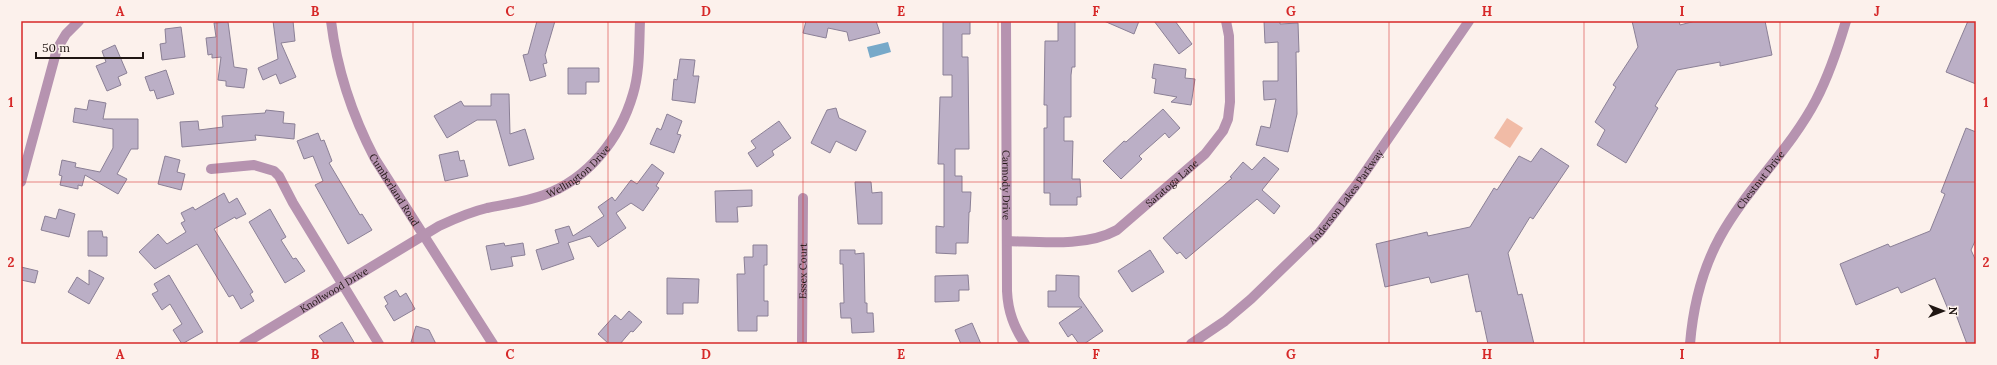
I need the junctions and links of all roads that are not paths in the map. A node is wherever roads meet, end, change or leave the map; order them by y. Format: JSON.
{"nodes":[{"id":1,"x":80,"y":21,"type":"edge"},
{"id":2,"x":331,"y":21,"type":"edge"},
{"id":3,"x":640,"y":21,"type":"edge"},
{"id":4,"x":1006,"y":21,"type":"edge"},
{"id":5,"x":1226,"y":21,"type":"edge"},
{"id":6,"x":1469,"y":21,"type":"edge"},
{"id":7,"x":1846,"y":21,"type":"edge"},
{"id":8,"x":211,"y":170,"type":"dead end"},
{"id":9,"x":21,"y":182,"type":"edge"},
{"id":10,"x":803,"y":198,"type":"dead end"},
{"id":11,"x":423,"y":234,"type":"junction"},
{"id":12,"x":1007,"y":241,"type":"junction"},
{"id":13,"x":342,"y":284,"type":"junction"},
{"id":14,"x":244,"y":344,"type":"edge"},
{"id":15,"x":379,"y":344,"type":"edge"},
{"id":16,"x":493,"y":344,"type":"edge"},
{"id":17,"x":802,"y":344,"type":"edge"},
{"id":18,"x":1026,"y":344,"type":"edge"},
{"id":19,"x":1191,"y":344,"type":"edge"},
{"id":20,"x":1690,"y":344,"type":"edge"}],
"edges":[{"from":1,"to":9,"type":"street"},
{"from":2,"to":11,"type":"street","name":"Cumberland Road"},
{"from":3,"to":11,"type":"street","name":"Wellington Drive"},
{"from":4,"to":12,"type":"street","name":"Carmody Drive"},
{"from":5,"to":12,"type":"street","name":"Saratoga Lane"},
{"from":6,"to":19,"type":"street","name":"Anderson Lakes Parkway"},
{"from":7,"to":20,"type":"street","name":"Chestnut Drive"},
{"from":8,"to":13,"type":"street"},
{"from":10,"to":17,"type":"street","name":"Essex Court"},
{"from":11,"to":13,"type":"street","name":"Knollwood Drive"},
{"from":11,"to":16,"type":"street","name":"Cumberland Road"},
{"from":12,"to":18,"type":"street","name":"Carmody Drive"},
{"from":13,"to":14,"type":"street","name":"Knollwood Drive"},
{"from":13,"to":15,"type":"street"}]}
